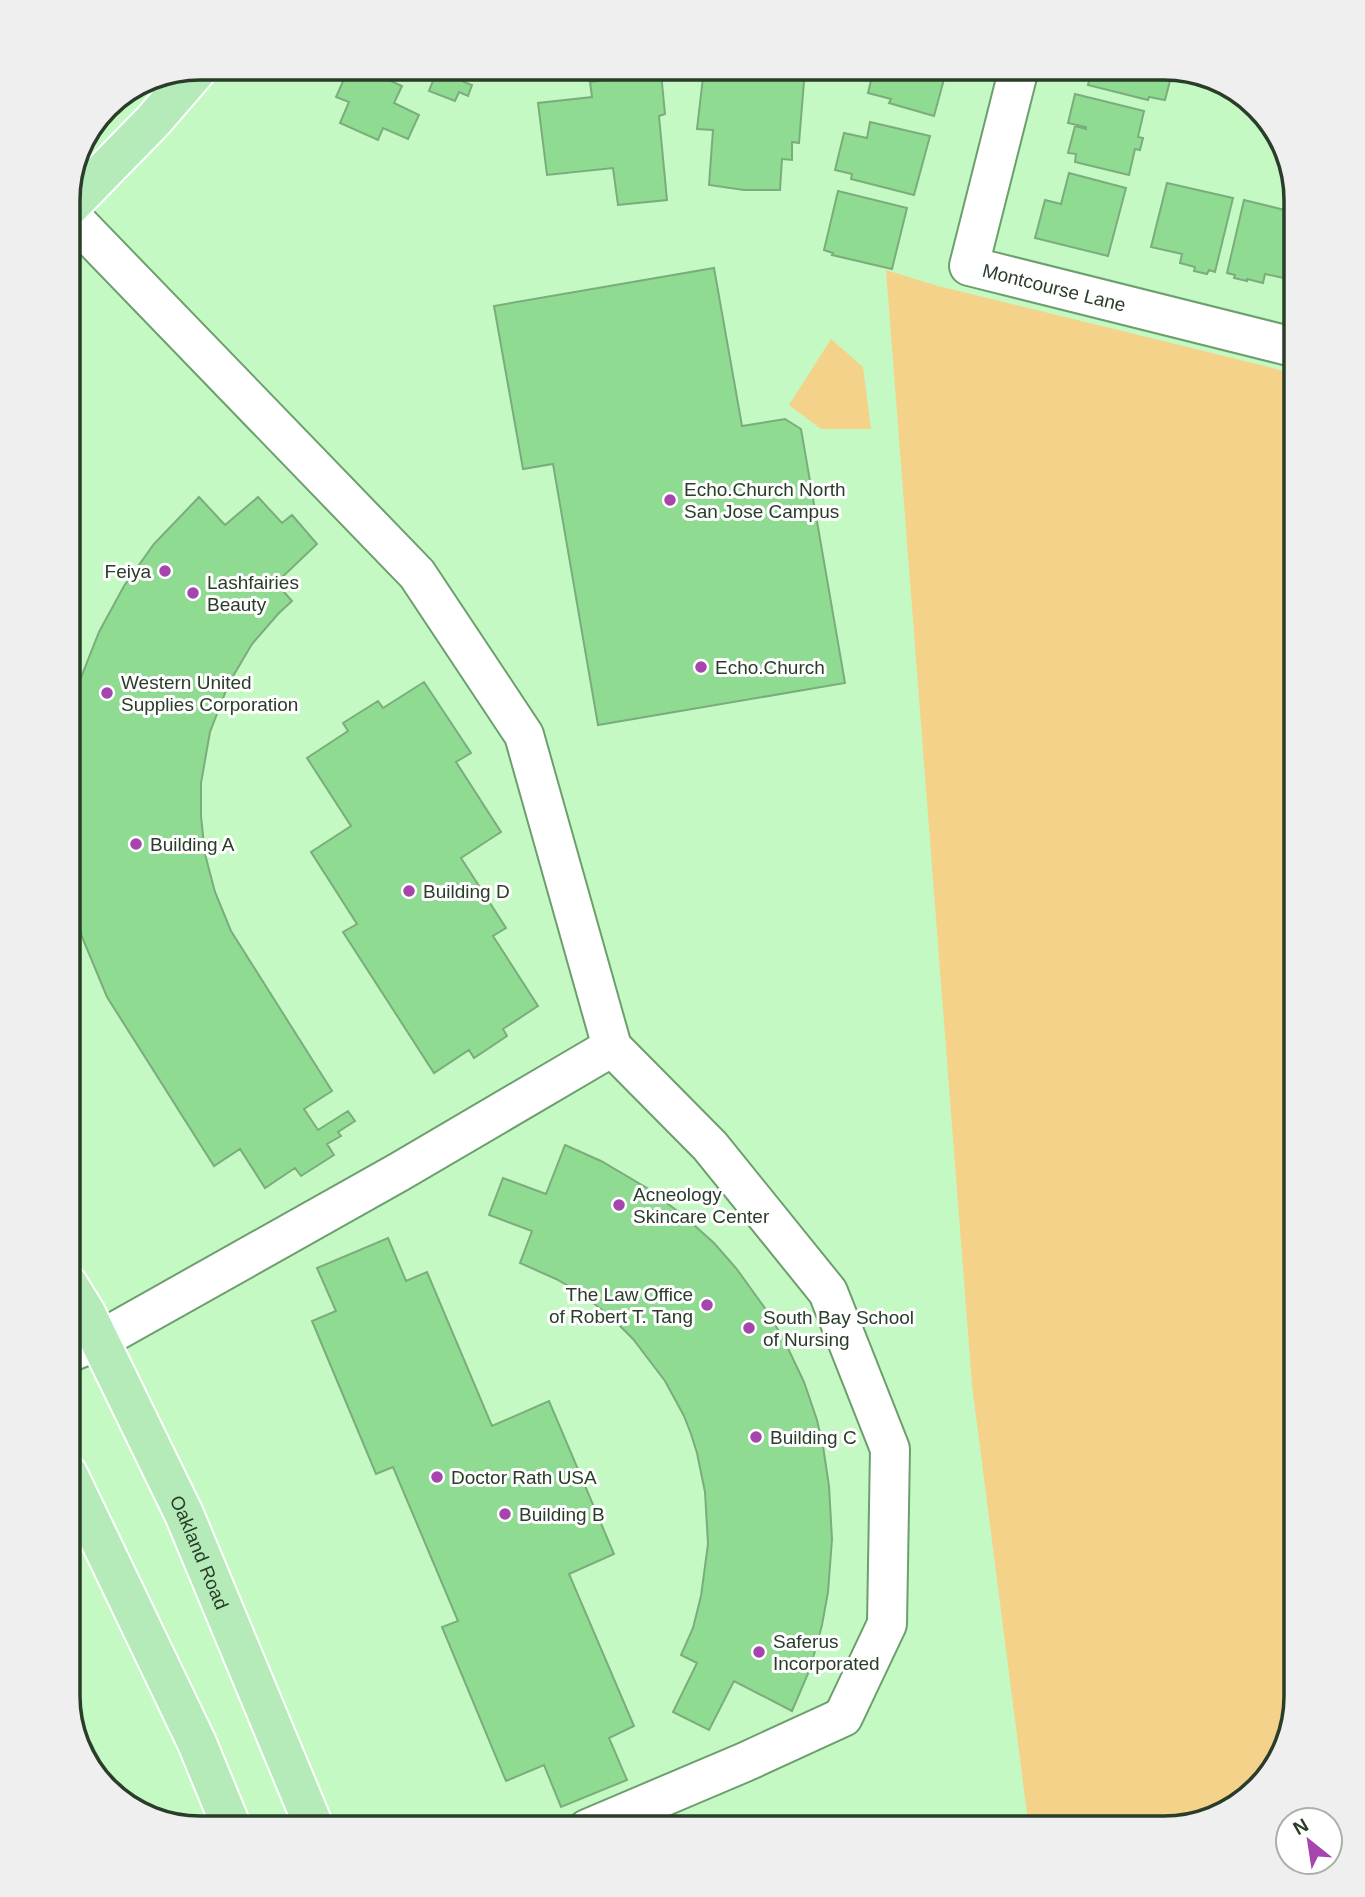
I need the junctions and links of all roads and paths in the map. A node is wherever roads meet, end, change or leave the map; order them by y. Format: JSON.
{"nodes":[{"id":1,"x":1016,"y":81,"type":"edge"},
{"id":2,"x":187,"y":82,"type":"edge"},
{"id":3,"x":81,"y":195,"type":"edge"},
{"id":4,"x":81,"y":226,"type":"edge"},
{"id":5,"x":1284,"y":345,"type":"edge"},
{"id":6,"x":612,"y":1047,"type":"junction"},
{"id":7,"x":80,"y":1304,"type":"edge"},
{"id":8,"x":84,"y":1347,"type":"edge"},
{"id":9,"x":80,"y":1499,"type":"edge"},
{"id":10,"x":227,"y":1816,"type":"edge"},
{"id":11,"x":310,"y":1816,"type":"edge"},
{"id":12,"x":617,"y":1816,"type":"edge"}],
"edges":[{"from":1,"to":5,"type":"street","name":"Montcourse Lane"},
{"from":2,"to":3,"type":"main road"},
{"from":4,"to":6,"type":"street"},
{"from":6,"to":8,"type":"street"},
{"from":6,"to":12,"type":"street"},
{"from":7,"to":8,"type":"main road","name":"Oakland Road"},
{"from":8,"to":11,"type":"main road","name":"Oakland Road"},
{"from":9,"to":10,"type":"main road"}]}
